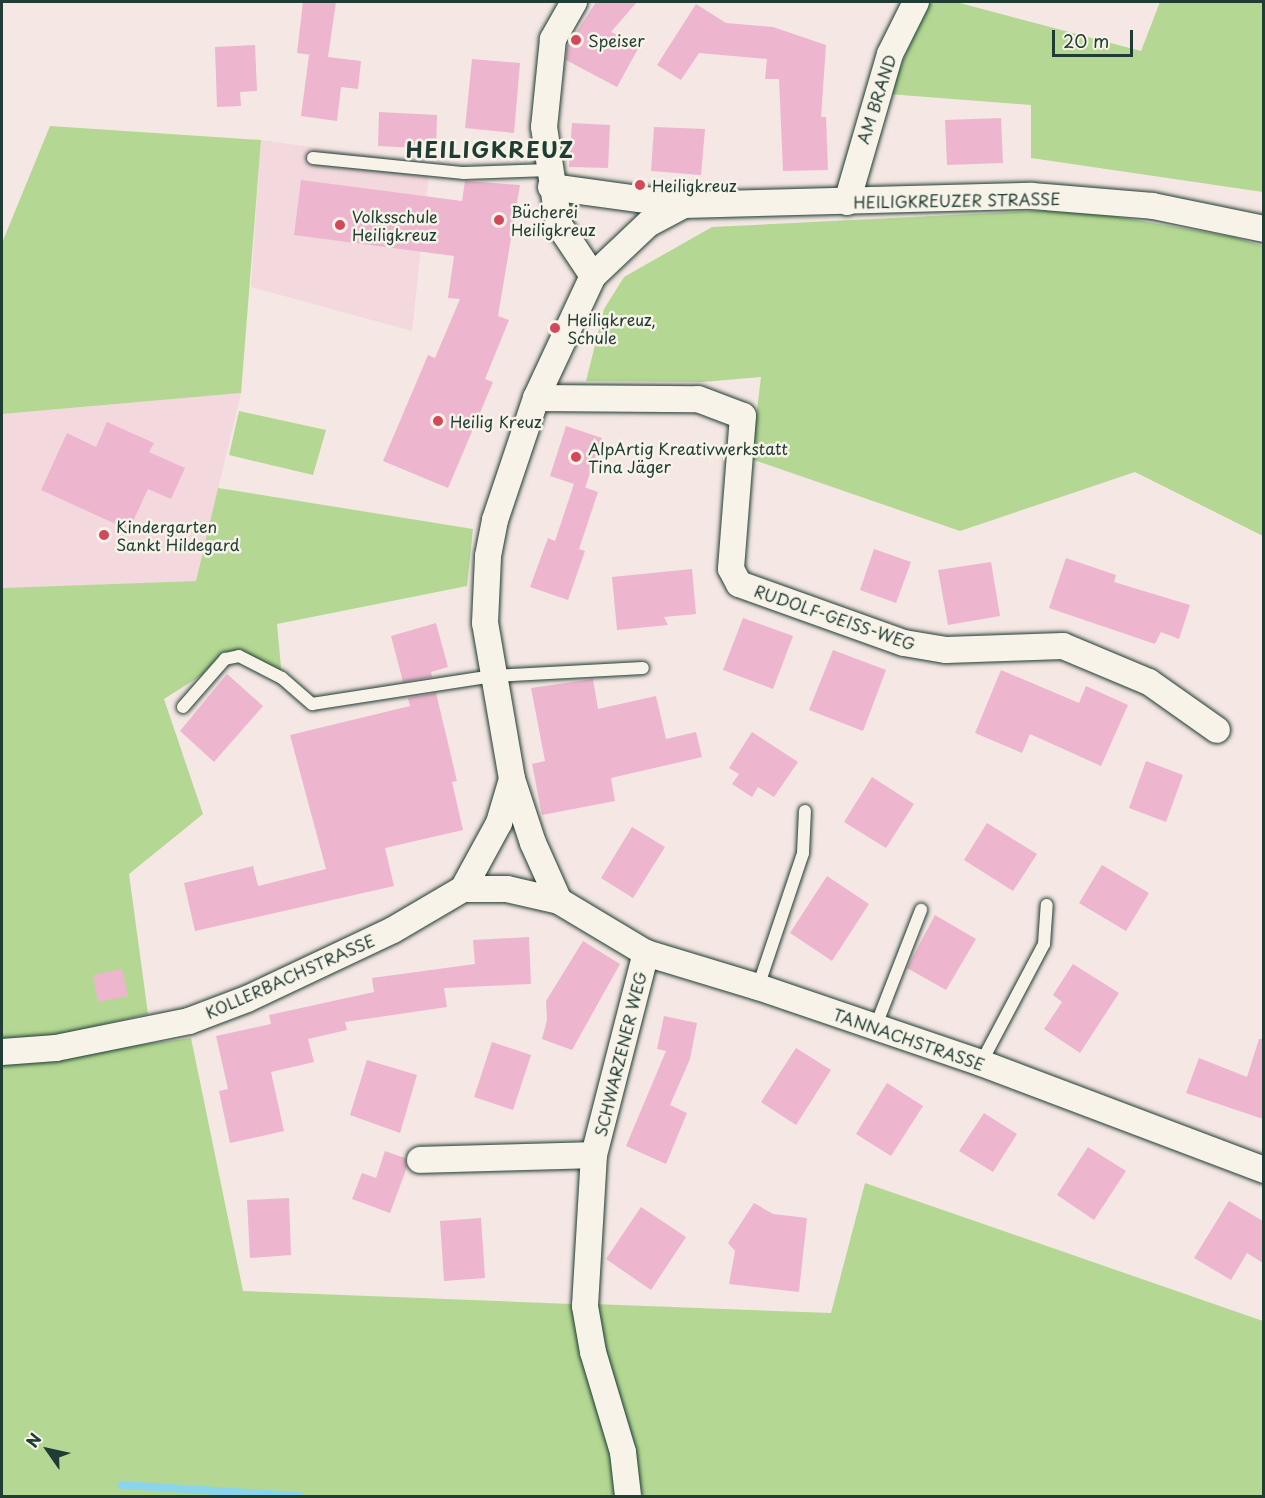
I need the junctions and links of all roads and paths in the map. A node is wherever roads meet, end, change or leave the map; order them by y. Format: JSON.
{"nodes":[{"id":1,"x":574,"y":2,"type":"edge"},
{"id":2,"x":916,"y":2,"type":"edge"},
{"id":3,"x":313,"y":158,"type":"dead end"},
{"id":4,"x":550,"y":179,"type":"junction"},
{"id":5,"x":847,"y":202,"type":"junction"},
{"id":6,"x":683,"y":205,"type":"junction"},
{"id":7,"x":1263,"y":229,"type":"edge"},
{"id":8,"x":593,"y":276,"type":"junction"},
{"id":9,"x":536,"y":398,"type":"junction"},
{"id":10,"x":643,"y":668,"type":"dead end"},
{"id":11,"x":493,"y":676,"type":"junction"},
{"id":12,"x":183,"y":707,"type":"dead end"},
{"id":13,"x":1217,"y":730,"type":"dead end"},
{"id":14,"x":512,"y":779,"type":"junction"},
{"id":15,"x":805,"y":811,"type":"dead end"},
{"id":16,"x":463,"y":890,"type":"junction"},
{"id":17,"x":559,"y":901,"type":"junction"},
{"id":18,"x":1047,"y":905,"type":"dead end"},
{"id":19,"x":921,"y":910,"type":"dead end"},
{"id":20,"x":646,"y":953,"type":"junction"},
{"id":21,"x":758,"y":987,"type":"junction"},
{"id":22,"x":875,"y":1028,"type":"junction"},
{"id":23,"x":2,"y":1052,"type":"edge"},
{"id":24,"x":981,"y":1064,"type":"junction"},
{"id":25,"x":594,"y":1155,"type":"junction"},
{"id":26,"x":420,"y":1160,"type":"dead end"},
{"id":27,"x":1263,"y":1170,"type":"edge"},
{"id":28,"x":628,"y":1497,"type":"edge"}],
"edges":[{"from":1,"to":4,"type":"street"},
{"from":2,"to":5,"type":"street","name":"AM BRAND"},
{"from":3,"to":4,"type":"lane"},
{"from":4,"to":6,"type":"street","name":"HEILIGKREUZER STRASSE"},
{"from":4,"to":8,"type":"street"},
{"from":5,"to":6,"type":"street","name":"HEILIGKREUZER STRASSE"},
{"from":5,"to":7,"type":"street","name":"HEILIGKREUZER STRASSE"},
{"from":6,"to":8,"type":"street","name":"HEILIGKREUZER STRASSE"},
{"from":8,"to":9,"type":"street","name":"HEILIGKREUZER STRASSE"},
{"from":9,"to":11,"type":"street","name":"HEILIGKREUZER STRASSE"},
{"from":9,"to":13,"type":"street","name":"RUDOLF-GEISS-WEG"},
{"from":10,"to":11,"type":"lane"},
{"from":11,"to":12,"type":"lane"},
{"from":11,"to":14,"type":"street","name":"HEILIGKREUZER STRASSE"},
{"from":14,"to":16,"type":"street","name":"HEILIGKREUZER STRASSE"},
{"from":14,"to":17,"type":"street"},
{"from":15,"to":21,"type":"lane"},
{"from":16,"to":17,"type":"street","name":"TANNACHSTRASSE"},
{"from":16,"to":23,"type":"street","name":"KOLLERBACHSTRASSE"},
{"from":17,"to":20,"type":"street","name":"TANNACHSTRASSE"},
{"from":18,"to":24,"type":"lane"},
{"from":19,"to":22,"type":"lane"},
{"from":20,"to":21,"type":"street","name":"TANNACHSTRASSE"},
{"from":20,"to":25,"type":"street","name":"SCHWARZENER WEG"},
{"from":21,"to":22,"type":"street","name":"TANNACHSTRASSE"},
{"from":22,"to":24,"type":"street","name":"TANNACHSTRASSE"},
{"from":24,"to":27,"type":"street","name":"TANNACHSTRASSE"},
{"from":25,"to":26,"type":"street","name":"SCHWARZENER WEG"},
{"from":25,"to":28,"type":"street","name":"SCHWARZENER WEG"}]}
